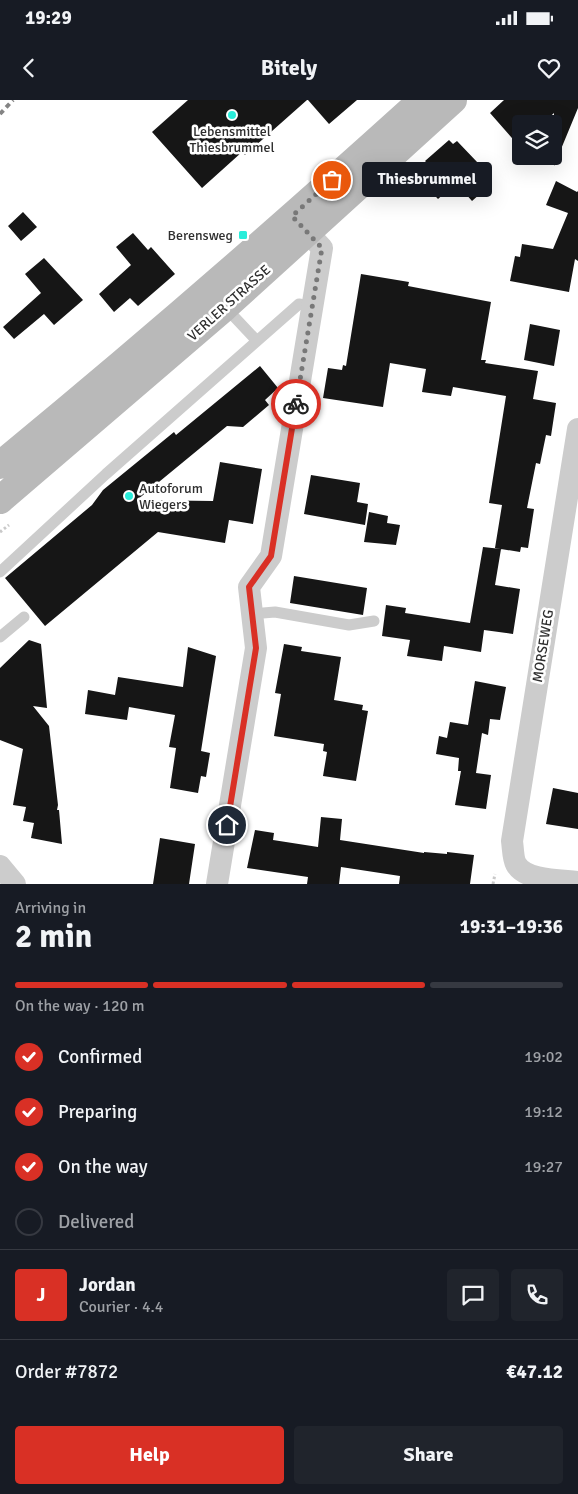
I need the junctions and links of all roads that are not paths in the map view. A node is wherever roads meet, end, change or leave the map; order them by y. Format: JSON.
{"nodes":[{"id":1,"x":422,"y":100,"type":"edge"},
{"id":2,"x":454,"y":100,"type":"edge"},
{"id":3,"x":300,"y":224,"type":"junction"},
{"id":4,"x":312,"y":306,"type":"junction"},
{"id":5,"x":225,"y":307,"type":"junction"},
{"id":6,"x":257,"y":341,"type":"junction"},
{"id":7,"x":578,"y":429,"type":"edge"},
{"id":8,"x":0,"y":465,"type":"edge"},
{"id":9,"x":0,"y":500,"type":"edge"},
{"id":10,"x":0,"y":572,"type":"edge"},
{"id":11,"x":252,"y":614,"type":"junction"},
{"id":12,"x":24,"y":617,"type":"dead end"},
{"id":13,"x":374,"y":621,"type":"dead end"},
{"id":14,"x":0,"y":637,"type":"edge"},
{"id":15,"x":0,"y":866,"type":"edge"},
{"id":16,"x":578,"y":882,"type":"edge"},
{"id":17,"x":15,"y":884,"type":"edge"},
{"id":18,"x":217,"y":884,"type":"edge"}],
"edges":[{"from":1,"to":3,"type":"main road","name":"VERLER STRASSE"},
{"from":2,"to":3,"type":"main road","name":"VERLER STRASSE"},
{"from":3,"to":4,"type":"street"},
{"from":3,"to":5,"type":"main road","name":"VERLER STRASSE"},
{"from":3,"to":8,"type":"main road","name":"VERLER STRASSE"},
{"from":4,"to":6,"type":"lane"},
{"from":4,"to":11,"type":"street"},
{"from":5,"to":6,"type":"lane"},
{"from":5,"to":9,"type":"main road","name":"VERLER STRASSE"},
{"from":6,"to":10,"type":"lane"},
{"from":7,"to":16,"type":"street","name":"MORSEWEG"},
{"from":11,"to":13,"type":"lane"},
{"from":11,"to":18,"type":"street"},
{"from":12,"to":14,"type":"lane"},
{"from":15,"to":17,"type":"street"}]}
